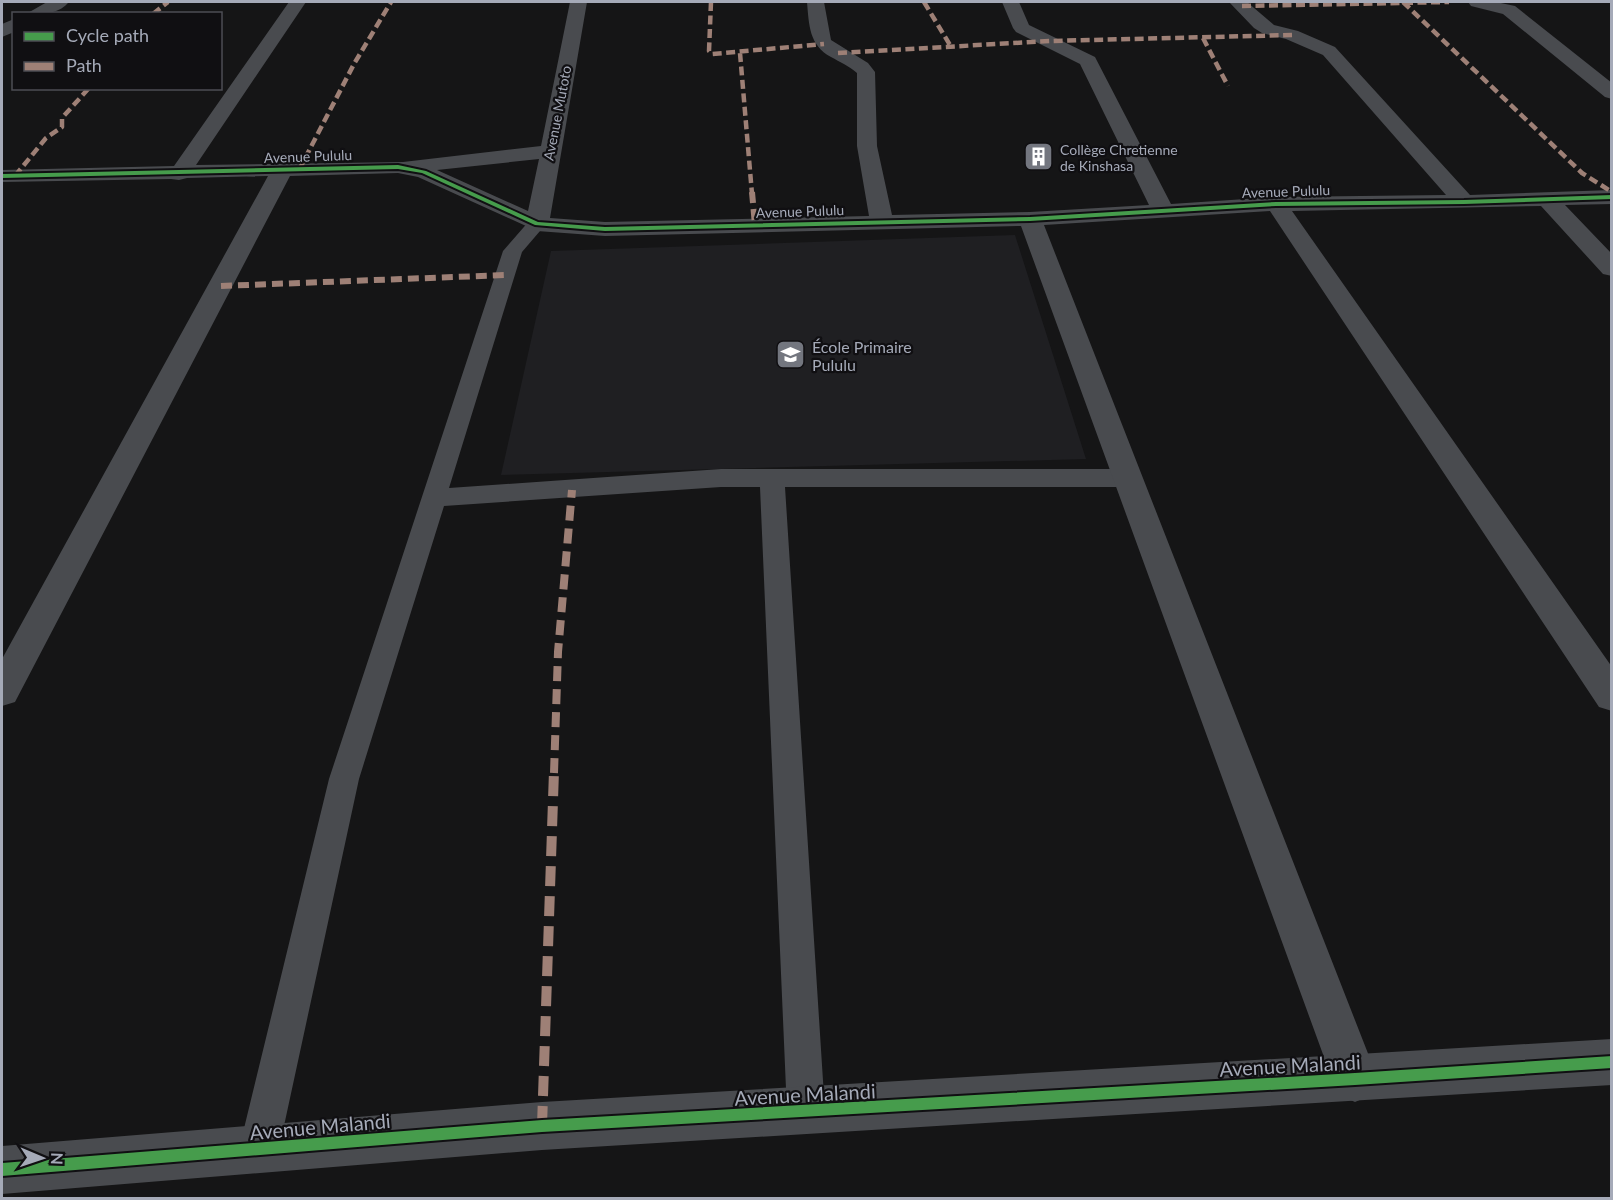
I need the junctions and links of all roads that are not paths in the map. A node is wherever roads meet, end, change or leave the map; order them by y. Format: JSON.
{"nodes":[{"id":1,"x":60,"y":2,"type":"edge"},
{"id":2,"x":297,"y":2,"type":"edge"},
{"id":3,"x":579,"y":2,"type":"edge"},
{"id":4,"x":816,"y":2,"type":"edge"},
{"id":5,"x":1011,"y":2,"type":"edge"},
{"id":6,"x":1238,"y":2,"type":"edge"},
{"id":7,"x":1477,"y":2,"type":"edge"},
{"id":8,"x":38,"y":12,"type":"edge"},
{"id":9,"x":1611,"y":93,"type":"edge"},
{"id":10,"x":549,"y":152,"type":"junction"},
{"id":11,"x":398,"y":167,"type":"junction"},
{"id":12,"x":282,"y":170,"type":"junction"},
{"id":13,"x":179,"y":174,"type":"junction"},
{"id":14,"x":6,"y":181,"type":"edge"},
{"id":15,"x":1611,"y":197,"type":"edge"},
{"id":16,"x":1547,"y":199,"type":"junction"},
{"id":17,"x":1464,"y":202,"type":"junction"},
{"id":18,"x":1276,"y":204,"type":"junction"},
{"id":19,"x":1164,"y":212,"type":"junction"},
{"id":20,"x":1030,"y":219,"type":"junction"},
{"id":21,"x":882,"y":222,"type":"junction"},
{"id":22,"x":537,"y":224,"type":"junction"},
{"id":23,"x":1611,"y":269,"type":"edge"},
{"id":24,"x":1126,"y":478,"type":"junction"},
{"id":25,"x":772,"y":479,"type":"junction"},
{"id":26,"x":433,"y":498,"type":"junction"},
{"id":27,"x":2,"y":691,"type":"edge"},
{"id":28,"x":1611,"y":696,"type":"edge"},
{"id":29,"x":1611,"y":1062,"type":"edge"},
{"id":30,"x":1355,"y":1079,"type":"junction"},
{"id":31,"x":806,"y":1112,"type":"junction"},
{"id":32,"x":260,"y":1149,"type":"junction"},
{"id":33,"x":2,"y":1170,"type":"edge"}],
"edges":[{"from":1,"to":8,"type":"street"},
{"from":2,"to":13,"type":"street"},
{"from":3,"to":10,"type":"street","name":"Avenue Mutoto"},
{"from":4,"to":21,"type":"street"},
{"from":5,"to":19,"type":"street"},
{"from":6,"to":17,"type":"street"},
{"from":7,"to":9,"type":"street"},
{"from":10,"to":11,"type":"street"},
{"from":10,"to":22,"type":"street","name":"Avenue Mutoto"},
{"from":11,"to":12,"type":"street","name":"Avenue Pululu"},
{"from":11,"to":22,"type":"street","name":"Avenue Pululu"},
{"from":12,"to":13,"type":"street","name":"Avenue Pululu"},
{"from":12,"to":27,"type":"street"},
{"from":13,"to":14,"type":"street","name":"Avenue Pululu"},
{"from":15,"to":16,"type":"street","name":"Avenue Pululu"},
{"from":16,"to":17,"type":"street","name":"Avenue Pululu"},
{"from":16,"to":23,"type":"street"},
{"from":17,"to":18,"type":"street","name":"Avenue Pululu"},
{"from":18,"to":19,"type":"street","name":"Avenue Pululu"},
{"from":18,"to":28,"type":"street"},
{"from":19,"to":20,"type":"street","name":"Avenue Pululu"},
{"from":20,"to":21,"type":"street","name":"Avenue Pululu"},
{"from":20,"to":24,"type":"street"},
{"from":21,"to":22,"type":"street","name":"Avenue Pululu"},
{"from":22,"to":26,"type":"lane"},
{"from":24,"to":25,"type":"lane"},
{"from":24,"to":30,"type":"street"},
{"from":25,"to":26,"type":"lane"},
{"from":25,"to":31,"type":"lane"},
{"from":26,"to":32,"type":"lane"},
{"from":29,"to":30,"type":"street","name":"Avenue Malandi"},
{"from":30,"to":31,"type":"street","name":"Avenue Malandi"},
{"from":31,"to":32,"type":"street","name":"Avenue Malandi"},
{"from":32,"to":33,"type":"street","name":"Avenue Malandi"}]}
